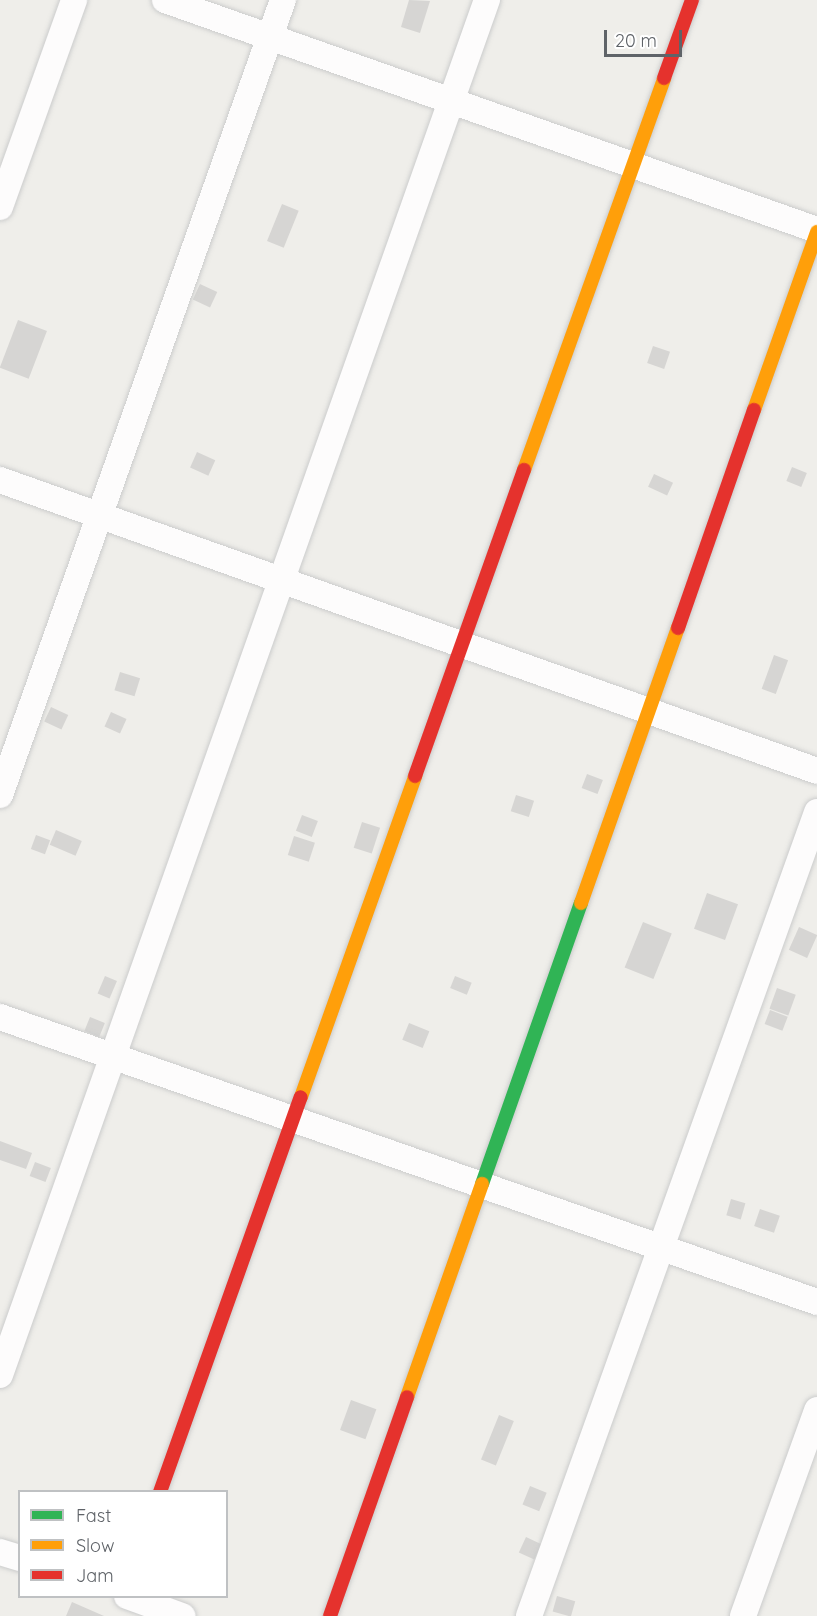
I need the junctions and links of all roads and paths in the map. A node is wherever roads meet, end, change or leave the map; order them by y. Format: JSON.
{"nodes":[{"id":1,"x":74,"y":0,"type":"edge"},
{"id":2,"x":165,"y":0,"type":"edge"},
{"id":3,"x":283,"y":0,"type":"edge"},
{"id":4,"x":488,"y":0,"type":"edge"},
{"id":5,"x":692,"y":0,"type":"edge"},
{"id":6,"x":269,"y":37,"type":"junction"},
{"id":7,"x":452,"y":101,"type":"junction"},
{"id":8,"x":633,"y":165,"type":"junction"},
{"id":9,"x":0,"y":207,"type":"edge"},
{"id":10,"x":817,"y":231,"type":"edge"},
{"id":11,"x":0,"y":480,"type":"edge"},
{"id":12,"x":100,"y":515,"type":"junction"},
{"id":13,"x":282,"y":580,"type":"junction"},
{"id":14,"x":462,"y":645,"type":"junction"},
{"id":15,"x":648,"y":711,"type":"junction"},
{"id":16,"x":817,"y":771,"type":"edge"},
{"id":17,"x":0,"y":795,"type":"edge"},
{"id":18,"x":817,"y":812,"type":"edge"},
{"id":19,"x":0,"y":1017,"type":"edge"},
{"id":20,"x":113,"y":1056,"type":"junction"},
{"id":21,"x":293,"y":1119,"type":"junction"},
{"id":22,"x":481,"y":1185,"type":"junction"},
{"id":23,"x":662,"y":1248,"type":"junction"},
{"id":24,"x":817,"y":1302,"type":"edge"},
{"id":25,"x":0,"y":1375,"type":"edge"},
{"id":26,"x":817,"y":1410,"type":"edge"},
{"id":27,"x":160,"y":1490,"type":"edge"},
{"id":28,"x":0,"y":1552,"type":"edge"},
{"id":29,"x":18,"y":1557,"type":"edge"},
{"id":30,"x":124,"y":1598,"type":"edge"},
{"id":31,"x":131,"y":1598,"type":"edge"},
{"id":32,"x":116,"y":1616,"type":"edge"},
{"id":33,"x":182,"y":1616,"type":"edge"},
{"id":34,"x":330,"y":1616,"type":"edge"},
{"id":35,"x":530,"y":1616,"type":"edge"},
{"id":36,"x":743,"y":1616,"type":"edge"}],
"edges":[{"from":1,"to":9,"type":"street"},
{"from":2,"to":6,"type":"street"},
{"from":3,"to":6,"type":"street"},
{"from":4,"to":7,"type":"street"},
{"from":5,"to":8,"type":"street"},
{"from":6,"to":7,"type":"street"},
{"from":6,"to":12,"type":"street"},
{"from":7,"to":8,"type":"street"},
{"from":7,"to":13,"type":"street"},
{"from":8,"to":10,"type":"street"},
{"from":8,"to":14,"type":"street"},
{"from":10,"to":15,"type":"street"},
{"from":11,"to":12,"type":"street"},
{"from":12,"to":13,"type":"street"},
{"from":12,"to":17,"type":"street"},
{"from":13,"to":14,"type":"street"},
{"from":13,"to":20,"type":"street"},
{"from":14,"to":15,"type":"street"},
{"from":14,"to":21,"type":"street"},
{"from":15,"to":16,"type":"street"},
{"from":15,"to":22,"type":"street"},
{"from":18,"to":23,"type":"street"},
{"from":19,"to":20,"type":"street"},
{"from":20,"to":21,"type":"street"},
{"from":20,"to":25,"type":"street"},
{"from":21,"to":22,"type":"street"},
{"from":21,"to":27,"type":"street"},
{"from":22,"to":23,"type":"street"},
{"from":22,"to":34,"type":"street"},
{"from":23,"to":24,"type":"street"},
{"from":23,"to":35,"type":"street"},
{"from":26,"to":36,"type":"street"},
{"from":28,"to":29,"type":"street"},
{"from":30,"to":32,"type":"street"},
{"from":31,"to":33,"type":"street"}]}
